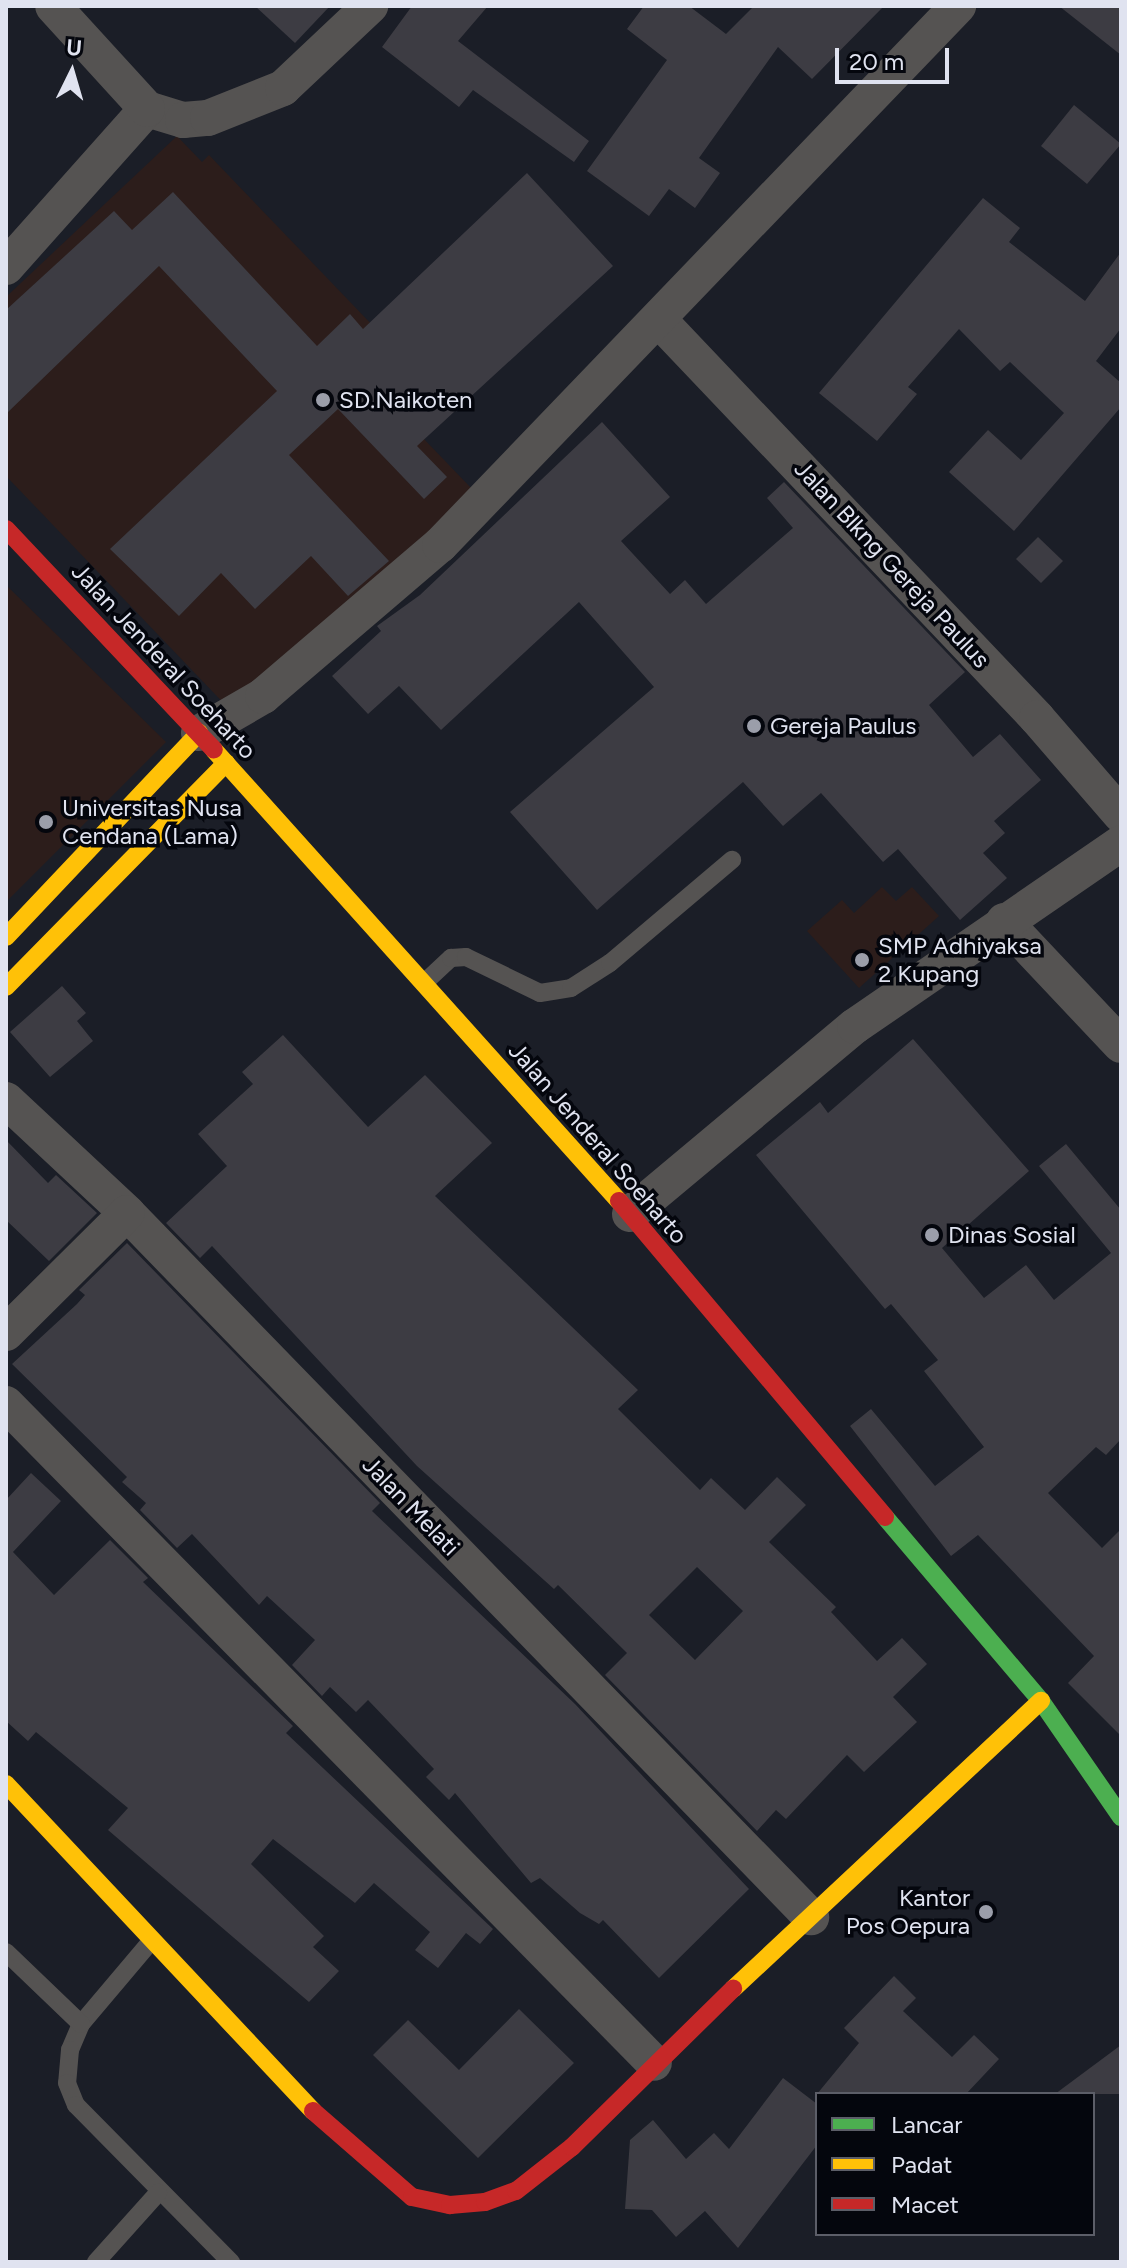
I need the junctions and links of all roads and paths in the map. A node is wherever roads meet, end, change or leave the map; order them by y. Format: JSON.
{"nodes":[{"id":1,"x":53,"y":6,"type":"edge"},
{"id":2,"x":370,"y":6,"type":"edge"},
{"id":3,"x":958,"y":6,"type":"edge"},
{"id":4,"x":147,"y":109,"type":"junction"},
{"id":5,"x":6,"y":267,"type":"edge"},
{"id":6,"x":658,"y":319,"type":"junction"},
{"id":7,"x":6,"y":529,"type":"edge"},
{"id":8,"x":263,"y":696,"type":"junction"},
{"id":9,"x":199,"y":733,"type":"junction"},
{"id":10,"x":226,"y":763,"type":"junction"},
{"id":11,"x":1121,"y":815,"type":"edge"},
{"id":12,"x":1121,"y":843,"type":"edge"},
{"id":13,"x":732,"y":860,"type":"dead end"},
{"id":14,"x":1004,"y":921,"type":"junction"},
{"id":15,"x":6,"y":937,"type":"edge"},
{"id":16,"x":424,"y":983,"type":"junction"},
{"id":17,"x":6,"y":987,"type":"edge"},
{"id":18,"x":1121,"y":1045,"type":"edge"},
{"id":19,"x":6,"y":1100,"type":"edge"},
{"id":20,"x":127,"y":1213,"type":"junction"},
{"id":21,"x":630,"y":1214,"type":"junction"},
{"id":22,"x":6,"y":1333,"type":"edge"},
{"id":23,"x":6,"y":1404,"type":"edge"},
{"id":24,"x":1041,"y":1701,"type":"junction"},
{"id":25,"x":6,"y":1784,"type":"edge"},
{"id":26,"x":1121,"y":1817,"type":"edge"},
{"id":27,"x":811,"y":1917,"type":"junction"},
{"id":28,"x":152,"y":1940,"type":"junction"},
{"id":29,"x":6,"y":1952,"type":"edge"},
{"id":30,"x":81,"y":2024,"type":"junction"},
{"id":31,"x":654,"y":2063,"type":"junction"},
{"id":32,"x":158,"y":2193,"type":"junction"},
{"id":33,"x":96,"y":2262,"type":"edge"},
{"id":34,"x":231,"y":2262,"type":"edge"}],
"edges":[{"from":1,"to":4,"type":"street"},
{"from":2,"to":4,"type":"street"},
{"from":3,"to":6,"type":"street"},
{"from":4,"to":5,"type":"street"},
{"from":6,"to":8,"type":"street"},
{"from":6,"to":11,"type":"street","name":"Jalan Blkng Gereja Paulus"},
{"from":7,"to":9,"type":"street","name":"Jalan Jenderal Soeharto"},
{"from":8,"to":9,"type":"street"},
{"from":8,"to":10,"type":"street"},
{"from":9,"to":10,"type":"street","name":"Jalan Jenderal Soeharto"},
{"from":9,"to":15,"type":"street"},
{"from":10,"to":16,"type":"street","name":"Jalan Jenderal Soeharto"},
{"from":10,"to":17,"type":"street"},
{"from":12,"to":14,"type":"street"},
{"from":13,"to":16,"type":"lane"},
{"from":14,"to":18,"type":"street"},
{"from":14,"to":21,"type":"street"},
{"from":16,"to":21,"type":"street","name":"Jalan Jenderal Soeharto"},
{"from":19,"to":20,"type":"street","name":"Jalan Melati"},
{"from":20,"to":22,"type":"street"},
{"from":20,"to":27,"type":"street","name":"Jalan Melati"},
{"from":21,"to":24,"type":"street","name":"Jalan Jenderal Soeharto"},
{"from":23,"to":31,"type":"street"},
{"from":24,"to":26,"type":"street","name":"Jalan Jenderal Soeharto"},
{"from":24,"to":27,"type":"street"},
{"from":25,"to":28,"type":"street"},
{"from":27,"to":31,"type":"street"},
{"from":28,"to":30,"type":"lane"},
{"from":28,"to":31,"type":"street"},
{"from":29,"to":30,"type":"lane"},
{"from":30,"to":32,"type":"lane"},
{"from":32,"to":33,"type":"lane"},
{"from":32,"to":34,"type":"lane"}]}
